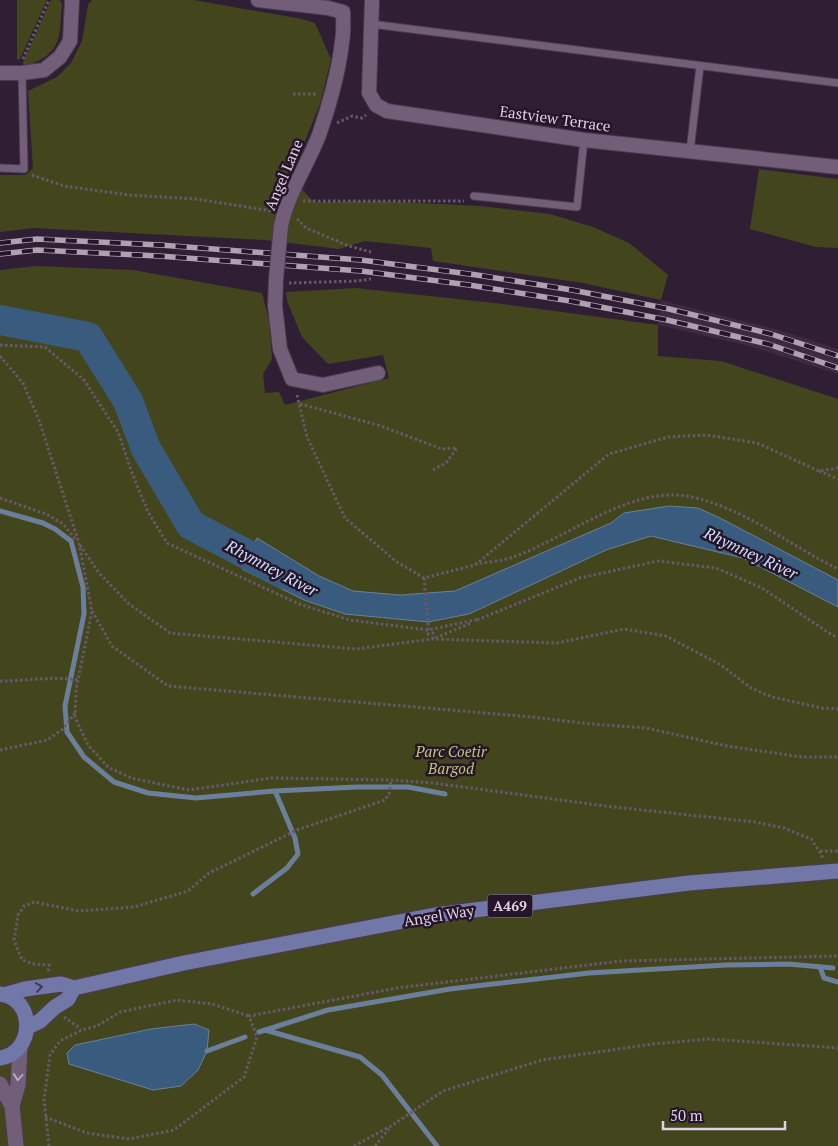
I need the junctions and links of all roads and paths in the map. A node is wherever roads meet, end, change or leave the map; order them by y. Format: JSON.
{"nodes":[{"id":1,"x":49,"y":0,"type":"edge"},
{"id":2,"x":72,"y":0,"type":"edge"},
{"id":3,"x":258,"y":0,"type":"edge"},
{"id":4,"x":372,"y":0,"type":"edge"},
{"id":5,"x":371,"y":24,"type":"junction"},
{"id":6,"x":700,"y":66,"type":"junction"},
{"id":7,"x":19,"y":73,"type":"junction"},
{"id":8,"x":0,"y":74,"type":"edge"},
{"id":9,"x":838,"y":83,"type":"edge"},
{"id":10,"x":293,"y":94,"type":"dead end"},
{"id":11,"x":326,"y":109,"type":"junction"},
{"id":12,"x":584,"y":140,"type":"junction"},
{"id":13,"x":690,"y":151,"type":"junction"},
{"id":14,"x":838,"y":167,"type":"edge"},
{"id":15,"x":0,"y":168,"type":"edge"},
{"id":16,"x":44,"y":181,"type":"dead end"},
{"id":17,"x":474,"y":196,"type":"joint"},
{"id":18,"x":315,"y":200,"type":"dead end"},
{"id":19,"x":282,"y":220,"type":"junction"},
{"id":20,"x":370,"y":252,"type":"dead end"},
{"id":21,"x":371,"y":279,"type":"dead end"},
{"id":22,"x":276,"y":281,"type":"junction"},
{"id":23,"x":0,"y":344,"type":"edge"},
{"id":24,"x":0,"y":356,"type":"edge"},
{"id":25,"x":378,"y":373,"type":"dead end"},
{"id":26,"x":292,"y":379,"type":"junction"},
{"id":27,"x":300,"y":404,"type":"junction"},
{"id":28,"x":838,"y":468,"type":"edge"},
{"id":29,"x":433,"y":470,"type":"dead end"},
{"id":30,"x":819,"y":471,"type":"junction"},
{"id":31,"x":838,"y":479,"type":"edge"},
{"id":32,"x":0,"y":498,"type":"edge"},
{"id":33,"x":79,"y":543,"type":"junction"},
{"id":34,"x":475,"y":565,"type":"junction"},
{"id":35,"x":838,"y":569,"type":"edge"},
{"id":36,"x":424,"y":578,"type":"junction"},
{"id":37,"x":92,"y":611,"type":"junction"},
{"id":38,"x":479,"y":619,"type":"junction"},
{"id":39,"x":428,"y":630,"type":"junction"},
{"id":40,"x":838,"y":637,"type":"edge"},
{"id":41,"x":433,"y":639,"type":"junction"},
{"id":42,"x":78,"y":680,"type":"junction"},
{"id":43,"x":0,"y":681,"type":"edge"},
{"id":44,"x":838,"y":709,"type":"edge"},
{"id":45,"x":75,"y":712,"type":"junction"},
{"id":46,"x":0,"y":750,"type":"edge"},
{"id":47,"x":838,"y":757,"type":"edge"},
{"id":48,"x":392,"y":780,"type":"junction"},
{"id":49,"x":838,"y":850,"type":"edge"},
{"id":50,"x":820,"y":851,"type":"junction"},
{"id":51,"x":831,"y":871,"type":"edge"},
{"id":52,"x":838,"y":956,"type":"edge"},
{"id":53,"x":48,"y":977,"type":"dead end"},
{"id":54,"x":74,"y":988,"type":"junction"},
{"id":55,"x":2,"y":994,"type":"edge"},
{"id":56,"x":62,"y":1016,"type":"dead end"},
{"id":57,"x":249,"y":1016,"type":"junction"},
{"id":58,"x":28,"y":1027,"type":"junction"},
{"id":59,"x":82,"y":1030,"type":"junction"},
{"id":60,"x":20,"y":1048,"type":"junction"},
{"id":61,"x":838,"y":1048,"type":"edge"},
{"id":62,"x":0,"y":1058,"type":"edge"},
{"id":63,"x":0,"y":1084,"type":"edge"},
{"id":64,"x":12,"y":1106,"type":"junction"},
{"id":65,"x":45,"y":1117,"type":"junction"},
{"id":66,"x":392,"y":1126,"type":"junction"},
{"id":67,"x":16,"y":1146,"type":"edge"},
{"id":68,"x":49,"y":1146,"type":"edge"},
{"id":69,"x":354,"y":1146,"type":"edge"},
{"id":70,"x":375,"y":1146,"type":"edge"}],
"edges":[{"from":1,"to":7,"type":"path"},
{"from":2,"to":7,"type":"street"},
{"from":3,"to":11,"type":"street","name":"Angel Lane"},
{"from":4,"to":5,"type":"street","name":"Eastview Terrace"},
{"from":5,"to":6,"type":"lane"},
{"from":5,"to":12,"type":"street","name":"Eastview Terrace"},
{"from":6,"to":9,"type":"lane"},
{"from":6,"to":13,"type":"lane"},
{"from":7,"to":8,"type":"street"},
{"from":7,"to":15,"type":"lane"},
{"from":10,"to":11,"type":"path"},
{"from":11,"to":19,"type":"street","name":"Angel Lane"},
{"from":12,"to":13,"type":"street","name":"Eastview Terrace"},
{"from":12,"to":17,"type":"lane"},
{"from":13,"to":14,"type":"street","name":"Eastview Terrace"},
{"from":16,"to":19,"type":"path"},
{"from":17,"to":18,"type":"path"},
{"from":19,"to":20,"type":"path"},
{"from":19,"to":22,"type":"street","name":"Angel Lane","bridge":true},
{"from":21,"to":22,"type":"path"},
{"from":22,"to":26,"type":"street","name":"Angel Lane"},
{"from":23,"to":39,"type":"path"},
{"from":24,"to":33,"type":"path"},
{"from":25,"to":26,"type":"street"},
{"from":26,"to":27,"type":"path"},
{"from":27,"to":29,"type":"path"},
{"from":27,"to":36,"type":"path"},
{"from":28,"to":30,"type":"path"},
{"from":30,"to":31,"type":"path"},
{"from":30,"to":34,"type":"path"},
{"from":32,"to":33,"type":"path"},
{"from":33,"to":37,"type":"path"},
{"from":33,"to":41,"type":"path"},
{"from":34,"to":35,"type":"path"},
{"from":34,"to":36,"type":"path"},
{"from":36,"to":39,"type":"path"},
{"from":37,"to":42,"type":"path"},
{"from":37,"to":47,"type":"path"},
{"from":38,"to":39,"type":"path"},
{"from":38,"to":40,"type":"path"},
{"from":38,"to":41,"type":"path"},
{"from":39,"to":41,"type":"path"},
{"from":41,"to":44,"type":"path"},
{"from":42,"to":43,"type":"path"},
{"from":42,"to":45,"type":"path"},
{"from":45,"to":46,"type":"path"},
{"from":45,"to":48,"type":"path"},
{"from":48,"to":50,"type":"path"},
{"from":48,"to":53,"type":"path"},
{"from":49,"to":50,"type":"path"},
{"from":50,"to":51,"type":"path"},
{"from":51,"to":54,"type":"main road","name":"Angel Way","number":"A469"},
{"from":52,"to":57,"type":"path"},
{"from":55,"to":54,"type":"main road","name":"Angel Way","number":"A469","one_way":true},
{"from":54,"to":58,"type":"main road"},
{"from":55,"to":58,"type":"main road","number":"A469"},
{"from":56,"to":59,"type":"path"},
{"from":57,"to":59,"type":"path"},
{"from":57,"to":65,"type":"path"},
{"from":58,"to":60,"type":"main road"},
{"from":59,"to":65,"type":"path"},
{"from":60,"to":62,"type":"main road"},
{"from":60,"to":64,"type":"street","one_way":true},
{"from":61,"to":66,"type":"path"},
{"from":63,"to":64,"type":"street"},
{"from":64,"to":67,"type":"street"},
{"from":65,"to":68,"type":"path"},
{"from":66,"to":69,"type":"path"},
{"from":66,"to":70,"type":"path"}]}
